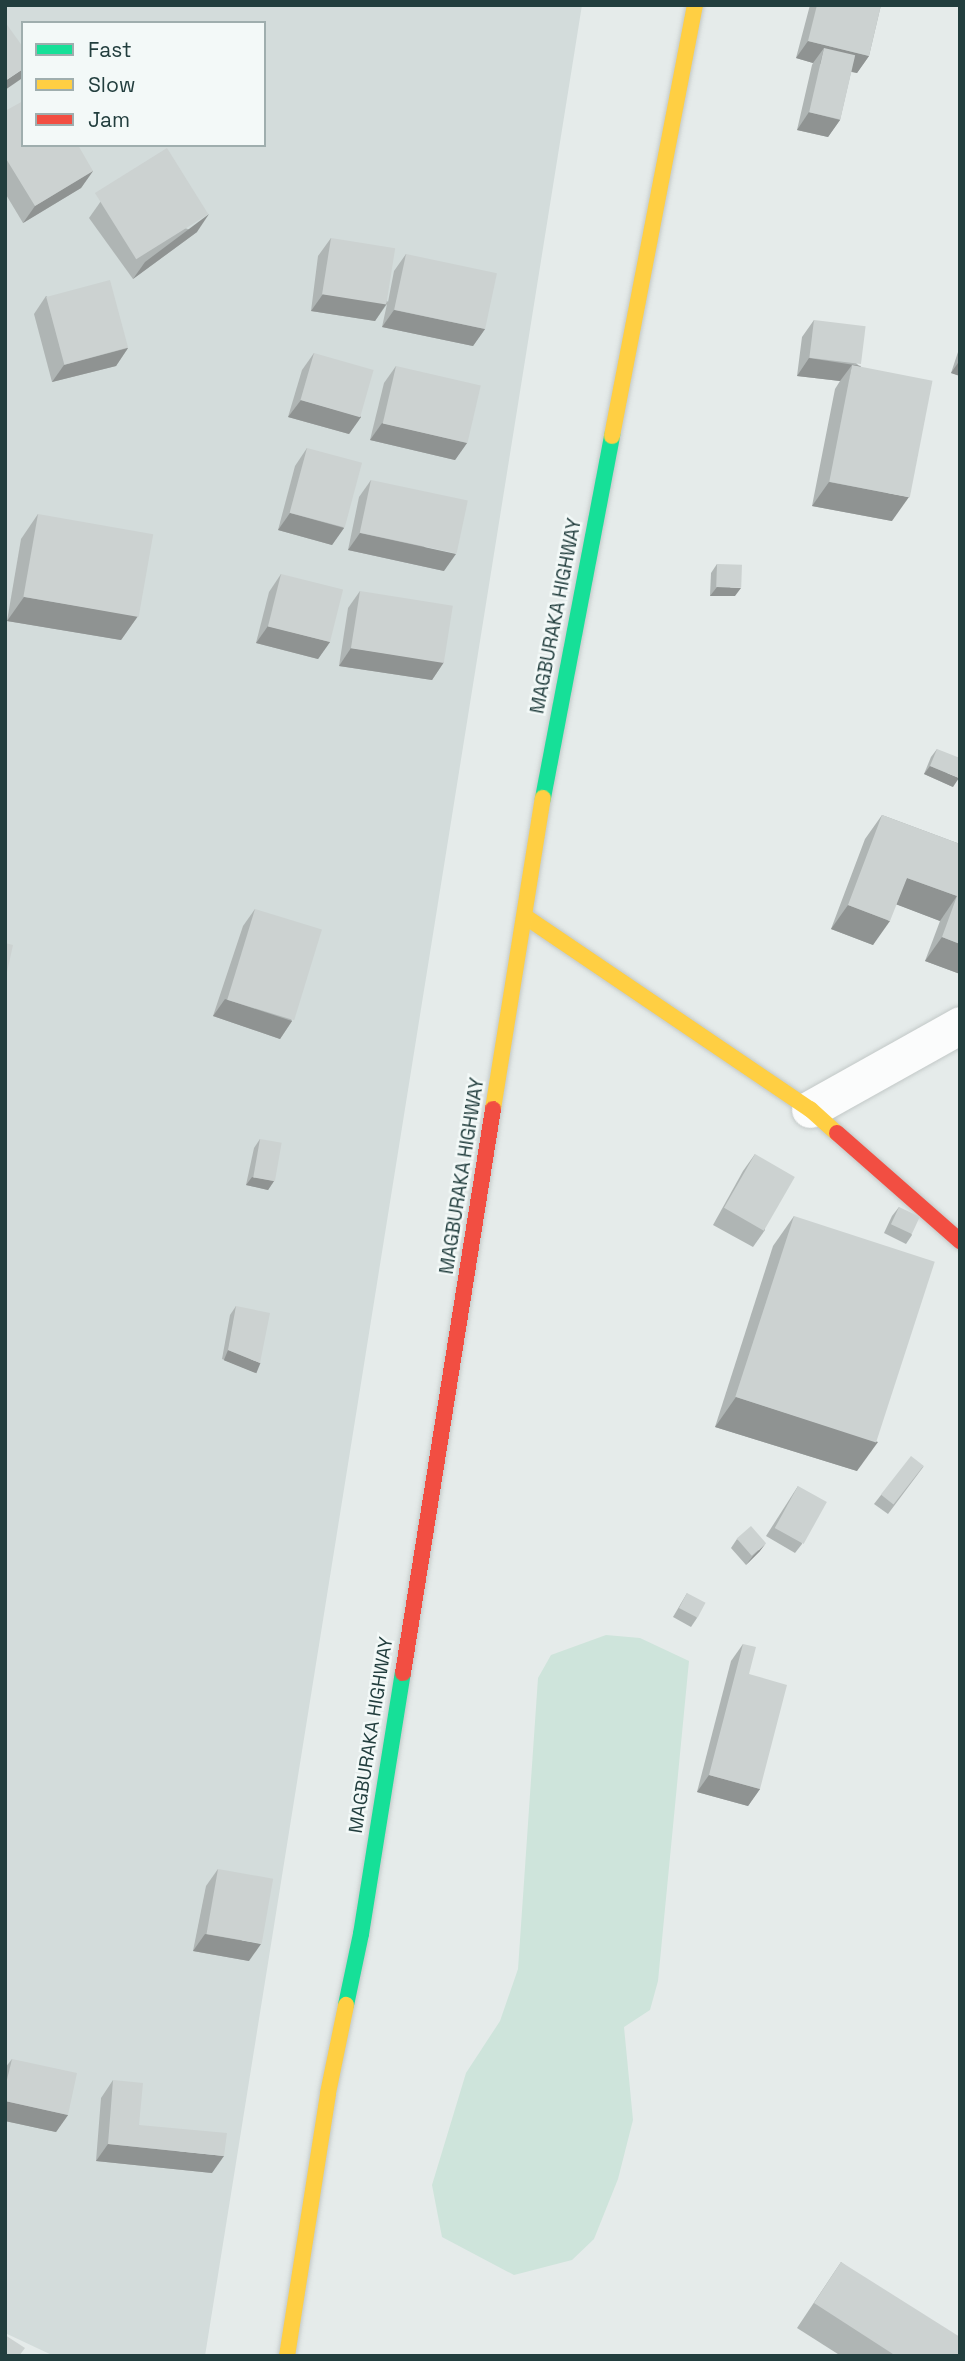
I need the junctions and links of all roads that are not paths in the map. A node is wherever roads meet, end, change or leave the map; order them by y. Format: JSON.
{"nodes":[{"id":1,"x":695,"y":5,"type":"edge"},
{"id":2,"x":526,"y":917,"type":"junction"},
{"id":3,"x":960,"y":1025,"type":"edge"},
{"id":4,"x":810,"y":1109,"type":"junction"},
{"id":5,"x":960,"y":1241,"type":"edge"},
{"id":6,"x":287,"y":2356,"type":"edge"}],
"edges":[{"from":1,"to":2,"type":"main road","name":"MAGBURAKA HIGHWAY"},
{"from":2,"to":4,"type":"main road"},
{"from":2,"to":6,"type":"main road","name":"MAGBURAKA HIGHWAY"},
{"from":3,"to":4,"type":"street"},
{"from":4,"to":5,"type":"main road"}]}
